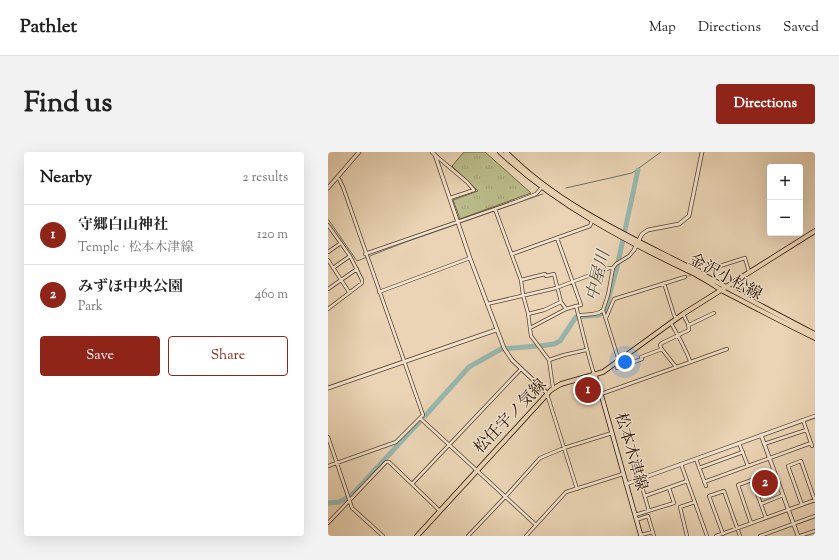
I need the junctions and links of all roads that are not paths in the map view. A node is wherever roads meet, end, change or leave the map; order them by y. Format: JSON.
{"nodes":[{"id":1,"x":359,"y":152,"type":"edge"},
{"id":2,"x":500,"y":152,"type":"edge"},
{"id":3,"x":506,"y":152,"type":"edge"},
{"id":4,"x":702,"y":152,"type":"edge"},
{"id":5,"x":433,"y":154,"type":"edge"},
{"id":6,"x":337,"y":178,"type":"junction"},
{"id":7,"x":542,"y":187,"type":"junction"},
{"id":8,"x":328,"y":188,"type":"edge"},
{"id":9,"x":450,"y":198,"type":"junction"},
{"id":10,"x":496,"y":210,"type":"junction"},
{"id":11,"x":593,"y":220,"type":"junction"},
{"id":12,"x":459,"y":223,"type":"junction"},
{"id":13,"x":328,"y":225,"type":"edge"},
{"id":14,"x":332,"y":231,"type":"junction"},
{"id":15,"x":815,"y":231,"type":"edge"},
{"id":16,"x":328,"y":234,"type":"edge"},
{"id":17,"x":620,"y":234,"type":"junction"},
{"id":18,"x":557,"y":238,"type":"junction"},
{"id":19,"x":637,"y":243,"type":"junction"},
{"id":20,"x":341,"y":244,"type":"junction"},
{"id":21,"x":634,"y":250,"type":"joint"},
{"id":22,"x":328,"y":252,"type":"edge"},
{"id":23,"x":512,"y":254,"type":"junction"},
{"id":24,"x":350,"y":256,"type":"junction"},
{"id":25,"x":366,"y":256,"type":"junction"},
{"id":26,"x":470,"y":258,"type":"junction"},
{"id":27,"x":328,"y":260,"type":"edge"},
{"id":28,"x":333,"y":268,"type":"junction"},
{"id":29,"x":613,"y":268,"type":"junction"},
{"id":30,"x":357,"y":269,"type":"junction"},
{"id":31,"x":707,"y":270,"type":"dead end"},
{"id":32,"x":749,"y":272,"type":"junction"},
{"id":33,"x":685,"y":277,"type":"tunnel mouth"},
{"id":34,"x":342,"y":280,"type":"junction"},
{"id":35,"x":521,"y":280,"type":"junction"},
{"id":36,"x":572,"y":281,"type":"junction"},
{"id":37,"x":664,"y":283,"type":"junction"},
{"id":38,"x":557,"y":287,"type":"junction"},
{"id":39,"x":724,"y":288,"type":"junction"},
{"id":40,"x":328,"y":289,"type":"edge"},
{"id":41,"x":349,"y":292,"type":"junction"},
{"id":42,"x":379,"y":292,"type":"junction"},
{"id":43,"x":523,"y":295,"type":"junction"},
{"id":44,"x":561,"y":302,"type":"junction"},
{"id":45,"x":487,"y":304,"type":"junction"},
{"id":46,"x":576,"y":306,"type":"junction"},
{"id":47,"x":328,"y":309,"type":"edge"},
{"id":48,"x":566,"y":309,"type":"junction"},
{"id":49,"x":604,"y":312,"type":"junction"},
{"id":50,"x":714,"y":313,"type":"dead end"},
{"id":51,"x":528,"y":314,"type":"junction"},
{"id":52,"x":683,"y":314,"type":"junction"},
{"id":53,"x":578,"y":316,"type":"junction"},
{"id":54,"x":606,"y":318,"type":"junction"},
{"id":55,"x":676,"y":318,"type":"junction"},
{"id":56,"x":671,"y":323,"type":"junction"},
{"id":57,"x":688,"y":325,"type":"junction"},
{"id":58,"x":530,"y":328,"type":"junction"},
{"id":59,"x":496,"y":330,"type":"junction"},
{"id":60,"x":815,"y":334,"type":"edge"},
{"id":61,"x":678,"y":336,"type":"junction"},
{"id":62,"x":815,"y":338,"type":"edge"},
{"id":63,"x":727,"y":348,"type":"dead end"},
{"id":64,"x":662,"y":349,"type":"junction"},
{"id":65,"x":586,"y":350,"type":"junction"},
{"id":66,"x":549,"y":360,"type":"junction"},
{"id":67,"x":403,"y":362,"type":"junction"},
{"id":68,"x":617,"y":362,"type":"junction"},
{"id":69,"x":690,"y":362,"type":"junction"},
{"id":70,"x":676,"y":367,"type":"junction"},
{"id":71,"x":521,"y":369,"type":"junction"},
{"id":72,"x":595,"y":376,"type":"junction"},
{"id":73,"x":328,"y":388,"type":"edge"},
{"id":74,"x":553,"y":388,"type":"junction"},
{"id":75,"x":547,"y":393,"type":"junction"},
{"id":76,"x":601,"y":394,"type":"junction"},
{"id":77,"x":815,"y":416,"type":"edge"},
{"id":78,"x":420,"y":418,"type":"junction"},
{"id":79,"x":803,"y":420,"type":"junction"},
{"id":80,"x":806,"y":430,"type":"junction"},
{"id":81,"x":612,"y":433,"type":"junction"},
{"id":82,"x":761,"y":435,"type":"junction"},
{"id":83,"x":328,"y":437,"type":"edge"},
{"id":84,"x":739,"y":443,"type":"junction"},
{"id":85,"x":449,"y":444,"type":"junction"},
{"id":86,"x":764,"y":444,"type":"junction"},
{"id":87,"x":564,"y":448,"type":"junction"},
{"id":88,"x":743,"y":452,"type":"junction"},
{"id":89,"x":769,"y":458,"type":"junction"},
{"id":90,"x":696,"y":459,"type":"junction"},
{"id":91,"x":337,"y":463,"type":"junction"},
{"id":92,"x":681,"y":464,"type":"junction"},
{"id":93,"x":328,"y":466,"type":"edge"},
{"id":94,"x":748,"y":466,"type":"junction"},
{"id":95,"x":699,"y":468,"type":"junction"},
{"id":96,"x":477,"y":470,"type":"junction"},
{"id":97,"x":623,"y":474,"type":"junction"},
{"id":98,"x":640,"y":480,"type":"junction"},
{"id":99,"x":687,"y":481,"type":"junction"},
{"id":100,"x":704,"y":482,"type":"junction"},
{"id":101,"x":412,"y":484,"type":"junction"},
{"id":102,"x":626,"y":484,"type":"junction"},
{"id":103,"x":706,"y":486,"type":"dead end"},
{"id":104,"x":669,"y":488,"type":"junction"},
{"id":105,"x":577,"y":489,"type":"junction"},
{"id":106,"x":783,"y":495,"type":"junction"},
{"id":107,"x":506,"y":496,"type":"junction"},
{"id":108,"x":645,"y":496,"type":"junction"},
{"id":109,"x":349,"y":499,"type":"junction"},
{"id":110,"x":815,"y":500,"type":"edge"},
{"id":111,"x":695,"y":502,"type":"junction"},
{"id":112,"x":761,"y":504,"type":"junction"},
{"id":113,"x":802,"y":505,"type":"junction"},
{"id":114,"x":788,"y":510,"type":"junction"},
{"id":115,"x":440,"y":511,"type":"junction"},
{"id":116,"x":649,"y":511,"type":"junction"},
{"id":117,"x":635,"y":516,"type":"junction"},
{"id":118,"x":815,"y":516,"type":"edge"},
{"id":119,"x":766,"y":518,"type":"junction"},
{"id":120,"x":636,"y":520,"type":"junction"},
{"id":121,"x":328,"y":523,"type":"edge"},
{"id":122,"x":751,"y":523,"type":"junction"},
{"id":123,"x":794,"y":524,"type":"junction"},
{"id":124,"x":536,"y":525,"type":"junction"},
{"id":125,"x":737,"y":529,"type":"junction"},
{"id":126,"x":815,"y":531,"type":"edge"},
{"id":127,"x":653,"y":532,"type":"junction"},
{"id":128,"x":723,"y":534,"type":"junction"},
{"id":129,"x":383,"y":536,"type":"edge"},
{"id":130,"x":417,"y":536,"type":"edge"},
{"id":131,"x":468,"y":536,"type":"edge"},
{"id":132,"x":526,"y":536,"type":"edge"},
{"id":133,"x":641,"y":536,"type":"edge"},
{"id":134,"x":654,"y":536,"type":"edge"},
{"id":135,"x":687,"y":536,"type":"edge"},
{"id":136,"x":707,"y":536,"type":"edge"},
{"id":137,"x":716,"y":536,"type":"edge"},
{"id":138,"x":740,"y":536,"type":"edge"},
{"id":139,"x":760,"y":536,"type":"edge"},
{"id":140,"x":799,"y":536,"type":"edge"}],
"edges":[{"from":1,"to":6,"type":"street"},
{"from":2,"to":7,"type":"main road"},
{"from":3,"to":17,"type":"main road"},
{"from":4,"to":19,"type":"street"},
{"from":5,"to":9,"type":"street"},
{"from":5,"to":9,"type":"street"},
{"from":6,"to":8,"type":"street"},
{"from":6,"to":25,"type":"street"},
{"from":7,"to":10,"type":"street"},
{"from":7,"to":11,"type":"main road"},
{"from":9,"to":12,"type":"street"},
{"from":10,"to":12,"type":"street"},
{"from":10,"to":23,"type":"street"},
{"from":11,"to":17,"type":"main road"},
{"from":11,"to":18,"type":"street"},
{"from":12,"to":25,"type":"street"},
{"from":12,"to":26,"type":"street"},
{"from":13,"to":14,"type":"street"},
{"from":14,"to":16,"type":"street"},
{"from":14,"to":20,"type":"street"},
{"from":15,"to":32,"type":"main road","name":"松任宇ノ気線"},
{"from":17,"to":19,"type":"main road","name":"金沢小松線"},
{"from":18,"to":23,"type":"street"},
{"from":18,"to":36,"type":"street"},
{"from":19,"to":21,"type":"street"},
{"from":19,"to":39,"type":"main road","name":"金沢小松線"},
{"from":20,"to":22,"type":"street"},
{"from":20,"to":24,"type":"street"},
{"from":21,"to":29,"type":"street"},
{"from":23,"to":35,"type":"street"},
{"from":24,"to":28,"type":"street"},
{"from":24,"to":30,"type":"street"},
{"from":25,"to":42,"type":"street"},
{"from":26,"to":42,"type":"street"},
{"from":26,"to":45,"type":"street"},
{"from":27,"to":28,"type":"street"},
{"from":28,"to":34,"type":"street"},
{"from":29,"to":36,"type":"street"},
{"from":29,"to":49,"type":"street"},
{"from":30,"to":34,"type":"street"},
{"from":30,"to":41,"type":"street"},
{"from":31,"to":32,"type":"street"},
{"from":32,"to":39,"type":"main road","name":"松任宇ノ気線"},
{"from":33,"to":37,"type":"street"},
{"from":34,"to":40,"type":"street"},
{"from":34,"to":41,"type":"street"},
{"from":35,"to":38,"type":"street"},
{"from":35,"to":43,"type":"street"},
{"from":36,"to":38,"type":"street"},
{"from":36,"to":46,"type":"street"},
{"from":37,"to":54,"type":"street"},
{"from":37,"to":55,"type":"street"},
{"from":38,"to":43,"type":"street"},
{"from":38,"to":44,"type":"street"},
{"from":39,"to":52,"type":"main road","name":"松任宇ノ気線"},
{"from":39,"to":60,"type":"main road","name":"金沢小松線"},
{"from":39,"to":62,"type":"main road","name":"金沢小松線"},
{"from":41,"to":47,"type":"street"},
{"from":42,"to":67,"type":"street"},
{"from":43,"to":45,"type":"street"},
{"from":43,"to":51,"type":"street"},
{"from":44,"to":48,"type":"street"},
{"from":44,"to":51,"type":"street"},
{"from":45,"to":59,"type":"street"},
{"from":46,"to":48,"type":"street"},
{"from":46,"to":53,"type":"street"},
{"from":48,"to":58,"type":"street"},
{"from":49,"to":53,"type":"street"},
{"from":49,"to":54,"type":"street"},
{"from":50,"to":57,"type":"street"},
{"from":51,"to":58,"type":"street"},
{"from":52,"to":55,"type":"main road","name":"松任宇ノ気線"},
{"from":52,"to":57,"type":"street"},
{"from":53,"to":65,"type":"street"},
{"from":54,"to":68,"type":"street"},
{"from":55,"to":56,"type":"main road","name":"松任宇ノ気線"},
{"from":56,"to":61,"type":"street"},
{"from":56,"to":68,"type":"main road","name":"松任宇ノ気線"},
{"from":57,"to":61,"type":"street"},
{"from":58,"to":66,"type":"street"},
{"from":59,"to":67,"type":"street"},
{"from":59,"to":71,"type":"street"},
{"from":61,"to":64,"type":"street"},
{"from":61,"to":69,"type":"street"},
{"from":63,"to":69,"type":"street"},
{"from":64,"to":68,"type":"street"},
{"from":64,"to":70,"type":"street"},
{"from":65,"to":66,"type":"street"},
{"from":65,"to":72,"type":"street"},
{"from":66,"to":74,"type":"street"},
{"from":67,"to":73,"type":"street"},
{"from":67,"to":78,"type":"street"},
{"from":68,"to":72,"type":"main road","name":"松任宇ノ気線"},
{"from":69,"to":70,"type":"street"},
{"from":70,"to":76,"type":"street"},
{"from":71,"to":75,"type":"street"},
{"from":71,"to":85,"type":"street"},
{"from":72,"to":74,"type":"main road","name":"松任宇ノ気線"},
{"from":72,"to":76,"type":"main road","name":"松本木津線"},
{"from":74,"to":75,"type":"main road","name":"松任宇ノ気線"},
{"from":75,"to":87,"type":"street"},
{"from":75,"to":96,"type":"main road","name":"松任宇ノ気線"},
{"from":76,"to":81,"type":"main road","name":"松本木津線"},
{"from":77,"to":79,"type":"street"},
{"from":78,"to":85,"type":"street"},
{"from":78,"to":91,"type":"street"},
{"from":79,"to":80,"type":"street"},
{"from":79,"to":82,"type":"street"},
{"from":80,"to":86,"type":"street"},
{"from":80,"to":89,"type":"street"},
{"from":81,"to":87,"type":"street"},
{"from":81,"to":97,"type":"main road","name":"松本木津線"},
{"from":82,"to":84,"type":"street"},
{"from":82,"to":86,"type":"street"},
{"from":83,"to":91,"type":"street"},
{"from":84,"to":88,"type":"street"},
{"from":84,"to":90,"type":"street"},
{"from":85,"to":96,"type":"street"},
{"from":85,"to":101,"type":"street"},
{"from":86,"to":89,"type":"street"},
{"from":87,"to":105,"type":"street"},
{"from":87,"to":107,"type":"street"},
{"from":88,"to":94,"type":"street"},
{"from":88,"to":95,"type":"street"},
{"from":89,"to":94,"type":"street"},
{"from":89,"to":106,"type":"street"},
{"from":90,"to":92,"type":"street"},
{"from":90,"to":95,"type":"street"},
{"from":91,"to":93,"type":"street"},
{"from":91,"to":109,"type":"street"},
{"from":92,"to":98,"type":"street"},
{"from":92,"to":99,"type":"street"},
{"from":94,"to":100,"type":"street"},
{"from":95,"to":100,"type":"street"},
{"from":96,"to":107,"type":"street"},
{"from":96,"to":115,"type":"main road","name":"松任宇ノ気線"},
{"from":97,"to":102,"type":"main road","name":"松本木津線"},
{"from":97,"to":105,"type":"street"},
{"from":98,"to":102,"type":"street"},
{"from":98,"to":108,"type":"street"},
{"from":99,"to":104,"type":"street"},
{"from":99,"to":111,"type":"street"},
{"from":100,"to":103,"type":"street"},
{"from":101,"to":109,"type":"street"},
{"from":101,"to":115,"type":"street"},
{"from":102,"to":117,"type":"main road","name":"松本木津線"},
{"from":104,"to":108,"type":"street"},
{"from":104,"to":116,"type":"street"},
{"from":105,"to":124,"type":"street"},
{"from":106,"to":112,"type":"street"},
{"from":106,"to":114,"type":"street"},
{"from":107,"to":124,"type":"street"},
{"from":107,"to":131,"type":"street"},
{"from":108,"to":116,"type":"street"},
{"from":109,"to":121,"type":"street"},
{"from":109,"to":129,"type":"street"},
{"from":110,"to":113,"type":"street"},
{"from":110,"to":113,"type":"street"},
{"from":111,"to":135,"type":"street"},
{"from":111,"to":136,"type":"street"},
{"from":112,"to":119,"type":"street"},
{"from":112,"to":122,"type":"street"},
{"from":113,"to":114,"type":"street"},
{"from":114,"to":119,"type":"street"},
{"from":114,"to":123,"type":"street"},
{"from":115,"to":130,"type":"main road","name":"松任宇ノ気線"},
{"from":116,"to":117,"type":"street"},
{"from":117,"to":120,"type":"main road","name":"松本木津線"},
{"from":118,"to":123,"type":"street"},
{"from":119,"to":122,"type":"street"},
{"from":120,"to":127,"type":"street"},
{"from":120,"to":133,"type":"main road","name":"松本木津線"},
{"from":122,"to":125,"type":"street"},
{"from":123,"to":139,"type":"street"},
{"from":123,"to":140,"type":"street"},
{"from":124,"to":132,"type":"street"},
{"from":125,"to":128,"type":"street"},
{"from":125,"to":128,"type":"street"},
{"from":125,"to":138,"type":"street"},
{"from":126,"to":140,"type":"street"},
{"from":127,"to":133,"type":"street"},
{"from":127,"to":134,"type":"street"},
{"from":128,"to":137,"type":"street"}]}
